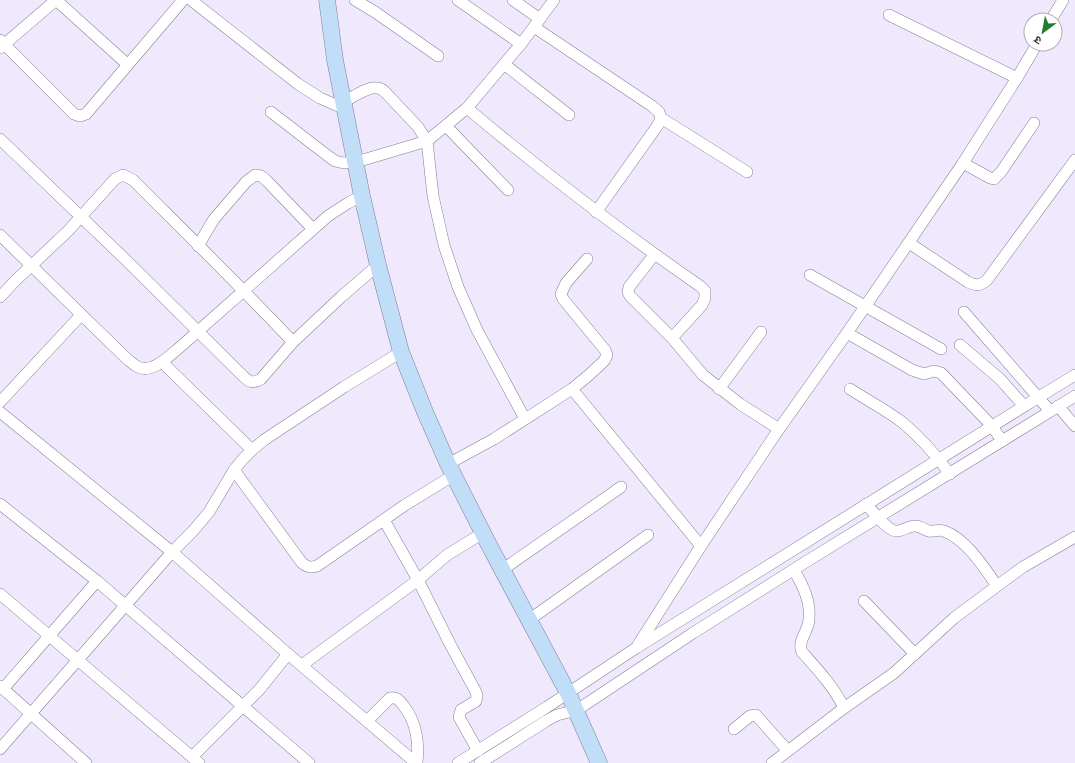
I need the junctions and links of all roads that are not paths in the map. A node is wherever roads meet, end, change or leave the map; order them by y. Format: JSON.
{"nodes":[{"id":1,"x":56,"y":0,"type":"edge"},
{"id":2,"x":183,"y":0,"type":"edge"},
{"id":3,"x":191,"y":0,"type":"edge"},
{"id":4,"x":327,"y":0,"type":"edge"},
{"id":5,"x":458,"y":0,"type":"edge"},
{"id":6,"x":513,"y":0,"type":"edge"},
{"id":7,"x":554,"y":0,"type":"edge"},
{"id":8,"x":1063,"y":0,"type":"edge"},
{"id":9,"x":359,"y":1,"type":"edge"},
{"id":10,"x":1056,"y":12,"type":"edge"},
{"id":11,"x":888,"y":15,"type":"dead end"},
{"id":12,"x":537,"y":23,"type":"junction"},
{"id":13,"x":2,"y":44,"type":"edge"},
{"id":14,"x":521,"y":44,"type":"junction"},
{"id":15,"x":1032,"y":52,"type":"edge"},
{"id":16,"x":438,"y":56,"type":"dead end"},
{"id":17,"x":127,"y":64,"type":"junction"},
{"id":18,"x":504,"y":64,"type":"junction"},
{"id":19,"x":1017,"y":78,"type":"junction"},
{"id":20,"x":344,"y":105,"type":"junction"},
{"id":21,"x":467,"y":108,"type":"junction"},
{"id":22,"x":271,"y":112,"type":"dead end"},
{"id":23,"x":569,"y":115,"type":"dead end"},
{"id":24,"x":661,"y":118,"type":"junction"},
{"id":25,"x":1034,"y":123,"type":"dead end"},
{"id":26,"x":446,"y":126,"type":"junction"},
{"id":27,"x":0,"y":138,"type":"edge"},
{"id":28,"x":426,"y":141,"type":"junction"},
{"id":29,"x":1075,"y":160,"type":"edge"},
{"id":30,"x":356,"y":162,"type":"junction"},
{"id":31,"x":963,"y":162,"type":"junction"},
{"id":32,"x":747,"y":172,"type":"dead end"},
{"id":33,"x":508,"y":190,"type":"dead end"},
{"id":34,"x":362,"y":196,"type":"junction"},
{"id":35,"x":596,"y":212,"type":"junction"},
{"id":36,"x":82,"y":217,"type":"junction"},
{"id":37,"x":313,"y":229,"type":"junction"},
{"id":38,"x":0,"y":235,"type":"edge"},
{"id":39,"x":909,"y":243,"type":"junction"},
{"id":40,"x":198,"y":246,"type":"junction"},
{"id":41,"x":654,"y":255,"type":"junction"},
{"id":42,"x":587,"y":259,"type":"dead end"},
{"id":43,"x":378,"y":265,"type":"junction"},
{"id":44,"x":31,"y":266,"type":"junction"},
{"id":45,"x":810,"y":275,"type":"dead end"},
{"id":46,"x":244,"y":290,"type":"junction"},
{"id":47,"x":0,"y":297,"type":"edge"},
{"id":48,"x":866,"y":306,"type":"junction"},
{"id":49,"x":964,"y":312,"type":"dead end"},
{"id":50,"x":81,"y":315,"type":"junction"},
{"id":51,"x":198,"y":332,"type":"junction"},
{"id":52,"x":761,"y":332,"type":"dead end"},
{"id":53,"x":847,"y":334,"type":"junction"},
{"id":54,"x":672,"y":338,"type":"junction"},
{"id":55,"x":293,"y":342,"type":"junction"},
{"id":56,"x":960,"y":345,"type":"dead end"},
{"id":57,"x":940,"y":349,"type":"dead end"},
{"id":58,"x":401,"y":352,"type":"junction"},
{"id":59,"x":162,"y":362,"type":"junction"},
{"id":60,"x":1071,"y":378,"type":"edge"},
{"id":61,"x":572,"y":389,"type":"junction"},
{"id":62,"x":720,"y":389,"type":"junction"},
{"id":63,"x":850,"y":389,"type":"dead end"},
{"id":64,"x":1075,"y":395,"type":"edge"},
{"id":65,"x":1039,"y":396,"type":"junction"},
{"id":66,"x":0,"y":402,"type":"edge"},
{"id":67,"x":1024,"y":406,"type":"junction"},
{"id":68,"x":1054,"y":409,"type":"junction"},
{"id":69,"x":0,"y":412,"type":"edge"},
{"id":70,"x":525,"y":419,"type":"junction"},
{"id":71,"x":992,"y":426,"type":"junction"},
{"id":72,"x":1075,"y":426,"type":"edge"},
{"id":73,"x":779,"y":428,"type":"junction"},
{"id":74,"x":1002,"y":441,"type":"junction"},
{"id":75,"x":252,"y":450,"type":"junction"},
{"id":76,"x":939,"y":460,"type":"junction"},
{"id":77,"x":234,"y":470,"type":"junction"},
{"id":78,"x":451,"y":470,"type":"junction"},
{"id":79,"x":950,"y":474,"type":"junction"},
{"id":80,"x":896,"y":486,"type":"junction"},
{"id":81,"x":621,"y":487,"type":"dead end"},
{"id":82,"x":906,"y":501,"type":"junction"},
{"id":83,"x":0,"y":504,"type":"edge"},
{"id":84,"x":866,"y":504,"type":"junction"},
{"id":85,"x":878,"y":517,"type":"junction"},
{"id":86,"x":384,"y":520,"type":"junction"},
{"id":87,"x":483,"y":533,"type":"junction"},
{"id":88,"x":648,"y":535,"type":"dead end"},
{"id":89,"x":1075,"y":537,"type":"edge"},
{"id":90,"x":701,"y":546,"type":"junction"},
{"id":91,"x":795,"y":549,"type":"junction"},
{"id":92,"x":172,"y":552,"type":"junction"},
{"id":93,"x":804,"y":563,"type":"junction"},
{"id":94,"x":502,"y":570,"type":"junction"},
{"id":95,"x":794,"y":570,"type":"junction"},
{"id":96,"x":418,"y":580,"type":"junction"},
{"id":97,"x":97,"y":581,"type":"junction"},
{"id":98,"x":997,"y":586,"type":"junction"},
{"id":99,"x":0,"y":594,"type":"edge"},
{"id":100,"x":864,"y":601,"type":"dead end"},
{"id":101,"x":126,"y":606,"type":"junction"},
{"id":102,"x":683,"y":619,"type":"junction"},
{"id":103,"x":529,"y":620,"type":"junction"},
{"id":104,"x":693,"y":633,"type":"junction"},
{"id":105,"x":50,"y":635,"type":"junction"},
{"id":106,"x":636,"y":648,"type":"junction"},
{"id":107,"x":288,"y":654,"type":"junction"},
{"id":108,"x":915,"y":654,"type":"junction"},
{"id":109,"x":78,"y":660,"type":"junction"},
{"id":110,"x":302,"y":665,"type":"junction"},
{"id":111,"x":2,"y":688,"type":"edge"},
{"id":112,"x":568,"y":693,"type":"junction"},
{"id":113,"x":243,"y":707,"type":"junction"},
{"id":114,"x":844,"y":708,"type":"junction"},
{"id":115,"x":577,"y":710,"type":"junction"},
{"id":116,"x":31,"y":714,"type":"junction"},
{"id":117,"x":367,"y":721,"type":"junction"},
{"id":118,"x":734,"y":729,"type":"dead end"},
{"id":119,"x":0,"y":749,"type":"edge"},
{"id":120,"x":478,"y":750,"type":"junction"},
{"id":121,"x":787,"y":750,"type":"junction"},
{"id":122,"x":195,"y":760,"type":"edge"},
{"id":123,"x":86,"y":763,"type":"edge"},
{"id":124,"x":309,"y":763,"type":"edge"},
{"id":125,"x":416,"y":763,"type":"edge"},
{"id":126,"x":458,"y":763,"type":"edge"},
{"id":127,"x":480,"y":763,"type":"edge"},
{"id":128,"x":598,"y":763,"type":"edge"},
{"id":129,"x":772,"y":763,"type":"edge"}],
"edges":[{"from":1,"to":13,"type":"street"},
{"from":1,"to":17,"type":"street"},
{"from":2,"to":17,"type":"street"},
{"from":3,"to":20,"type":"street"},
{"from":4,"to":20,"type":"street"},
{"from":5,"to":14,"type":"street"},
{"from":6,"to":12,"type":"street"},
{"from":7,"to":12,"type":"street"},
{"from":8,"to":10,"type":"street"},
{"from":9,"to":16,"type":"street"},
{"from":11,"to":19,"type":"street"},
{"from":12,"to":14,"type":"street"},
{"from":12,"to":24,"type":"street"},
{"from":13,"to":17,"type":"street"},
{"from":14,"to":18,"type":"street"},
{"from":15,"to":19,"type":"street"},
{"from":18,"to":21,"type":"street"},
{"from":18,"to":23,"type":"street"},
{"from":19,"to":31,"type":"street"},
{"from":20,"to":28,"type":"street"},
{"from":20,"to":30,"type":"street"},
{"from":21,"to":26,"type":"street"},
{"from":21,"to":35,"type":"street"},
{"from":22,"to":30,"type":"street"},
{"from":24,"to":32,"type":"street"},
{"from":24,"to":35,"type":"street"},
{"from":25,"to":31,"type":"street"},
{"from":26,"to":28,"type":"street"},
{"from":26,"to":33,"type":"street"},
{"from":27,"to":36,"type":"street"},
{"from":28,"to":30,"type":"street"},
{"from":28,"to":70,"type":"street"},
{"from":29,"to":39,"type":"street"},
{"from":30,"to":34,"type":"street"},
{"from":31,"to":39,"type":"street"},
{"from":34,"to":37,"type":"street"},
{"from":34,"to":43,"type":"street"},
{"from":35,"to":41,"type":"street"},
{"from":36,"to":40,"type":"street"},
{"from":36,"to":44,"type":"street"},
{"from":36,"to":51,"type":"street"},
{"from":37,"to":40,"type":"street"},
{"from":37,"to":46,"type":"street"},
{"from":38,"to":44,"type":"street"},
{"from":39,"to":48,"type":"street"},
{"from":40,"to":46,"type":"street"},
{"from":41,"to":54,"type":"street"},
{"from":41,"to":54,"type":"street"},
{"from":42,"to":61,"type":"street"},
{"from":43,"to":55,"type":"street"},
{"from":43,"to":58,"type":"street"},
{"from":44,"to":47,"type":"street"},
{"from":44,"to":50,"type":"street"},
{"from":45,"to":48,"type":"street"},
{"from":46,"to":51,"type":"street"},
{"from":46,"to":55,"type":"street"},
{"from":48,"to":53,"type":"street"},
{"from":48,"to":57,"type":"street"},
{"from":49,"to":65,"type":"street"},
{"from":50,"to":59,"type":"street"},
{"from":50,"to":66,"type":"street"},
{"from":51,"to":55,"type":"street"},
{"from":51,"to":59,"type":"street"},
{"from":52,"to":62,"type":"street"},
{"from":53,"to":71,"type":"street"},
{"from":53,"to":73,"type":"street"},
{"from":54,"to":62,"type":"street"},
{"from":56,"to":67,"type":"street"},
{"from":58,"to":75,"type":"street"},
{"from":58,"to":78,"type":"street"},
{"from":59,"to":75,"type":"street"},
{"from":60,"to":64,"type":"street"},
{"from":60,"to":65,"type":"street"},
{"from":61,"to":70,"type":"street"},
{"from":61,"to":90,"type":"street"},
{"from":62,"to":73,"type":"street"},
{"from":63,"to":76,"type":"street"},
{"from":64,"to":68,"type":"street"},
{"from":65,"to":67,"type":"street"},
{"from":65,"to":68,"type":"street"},
{"from":67,"to":71,"type":"street"},
{"from":68,"to":72,"type":"street"},
{"from":68,"to":74,"type":"street"},
{"from":69,"to":92,"type":"street"},
{"from":70,"to":78,"type":"street"},
{"from":71,"to":74,"type":"street"},
{"from":71,"to":76,"type":"street"},
{"from":73,"to":90,"type":"street"},
{"from":74,"to":79,"type":"street"},
{"from":75,"to":77,"type":"street"},
{"from":76,"to":79,"type":"street"},
{"from":76,"to":80,"type":"street"},
{"from":77,"to":86,"type":"street"},
{"from":77,"to":92,"type":"street"},
{"from":78,"to":86,"type":"street"},
{"from":78,"to":87,"type":"street"},
{"from":79,"to":82,"type":"street"},
{"from":80,"to":82,"type":"street"},
{"from":80,"to":84,"type":"street"},
{"from":81,"to":94,"type":"street"},
{"from":82,"to":85,"type":"street"},
{"from":83,"to":97,"type":"street"},
{"from":84,"to":85,"type":"street"},
{"from":84,"to":91,"type":"street"},
{"from":85,"to":93,"type":"street"},
{"from":85,"to":98,"type":"street"},
{"from":86,"to":96,"type":"street"},
{"from":87,"to":94,"type":"street"},
{"from":87,"to":96,"type":"street"},
{"from":88,"to":103,"type":"street"},
{"from":89,"to":98,"type":"street"},
{"from":90,"to":106,"type":"street"},
{"from":91,"to":93,"type":"street"},
{"from":91,"to":102,"type":"street"},
{"from":92,"to":101,"type":"street"},
{"from":92,"to":107,"type":"street"},
{"from":93,"to":95,"type":"street"},
{"from":94,"to":103,"type":"street"},
{"from":95,"to":104,"type":"street"},
{"from":95,"to":114,"type":"street"},
{"from":96,"to":110,"type":"street"},
{"from":96,"to":120,"type":"street"},
{"from":97,"to":101,"type":"street"},
{"from":97,"to":105,"type":"street"},
{"from":98,"to":108,"type":"street"},
{"from":99,"to":105,"type":"street"},
{"from":100,"to":108,"type":"street"},
{"from":101,"to":109,"type":"street"},
{"from":101,"to":113,"type":"street"},
{"from":102,"to":104,"type":"street"},
{"from":102,"to":106,"type":"street"},
{"from":103,"to":112,"type":"street"},
{"from":104,"to":115,"type":"street"},
{"from":105,"to":109,"type":"street"},
{"from":105,"to":111,"type":"street"},
{"from":106,"to":112,"type":"street"},
{"from":107,"to":110,"type":"street"},
{"from":107,"to":113,"type":"street"},
{"from":108,"to":114,"type":"street"},
{"from":109,"to":116,"type":"street"},
{"from":109,"to":122,"type":"street"},
{"from":110,"to":117,"type":"street"},
{"from":111,"to":116,"type":"street"},
{"from":112,"to":115,"type":"street"},
{"from":112,"to":120,"type":"street"},
{"from":113,"to":122,"type":"street"},
{"from":113,"to":124,"type":"street"},
{"from":114,"to":121,"type":"street"},
{"from":115,"to":127,"type":"street"},
{"from":115,"to":128,"type":"street"},
{"from":116,"to":119,"type":"street"},
{"from":116,"to":123,"type":"street"},
{"from":117,"to":125,"type":"street"},
{"from":117,"to":125,"type":"street"},
{"from":118,"to":121,"type":"street"},
{"from":120,"to":126,"type":"street"},
{"from":121,"to":129,"type":"street"}]}
